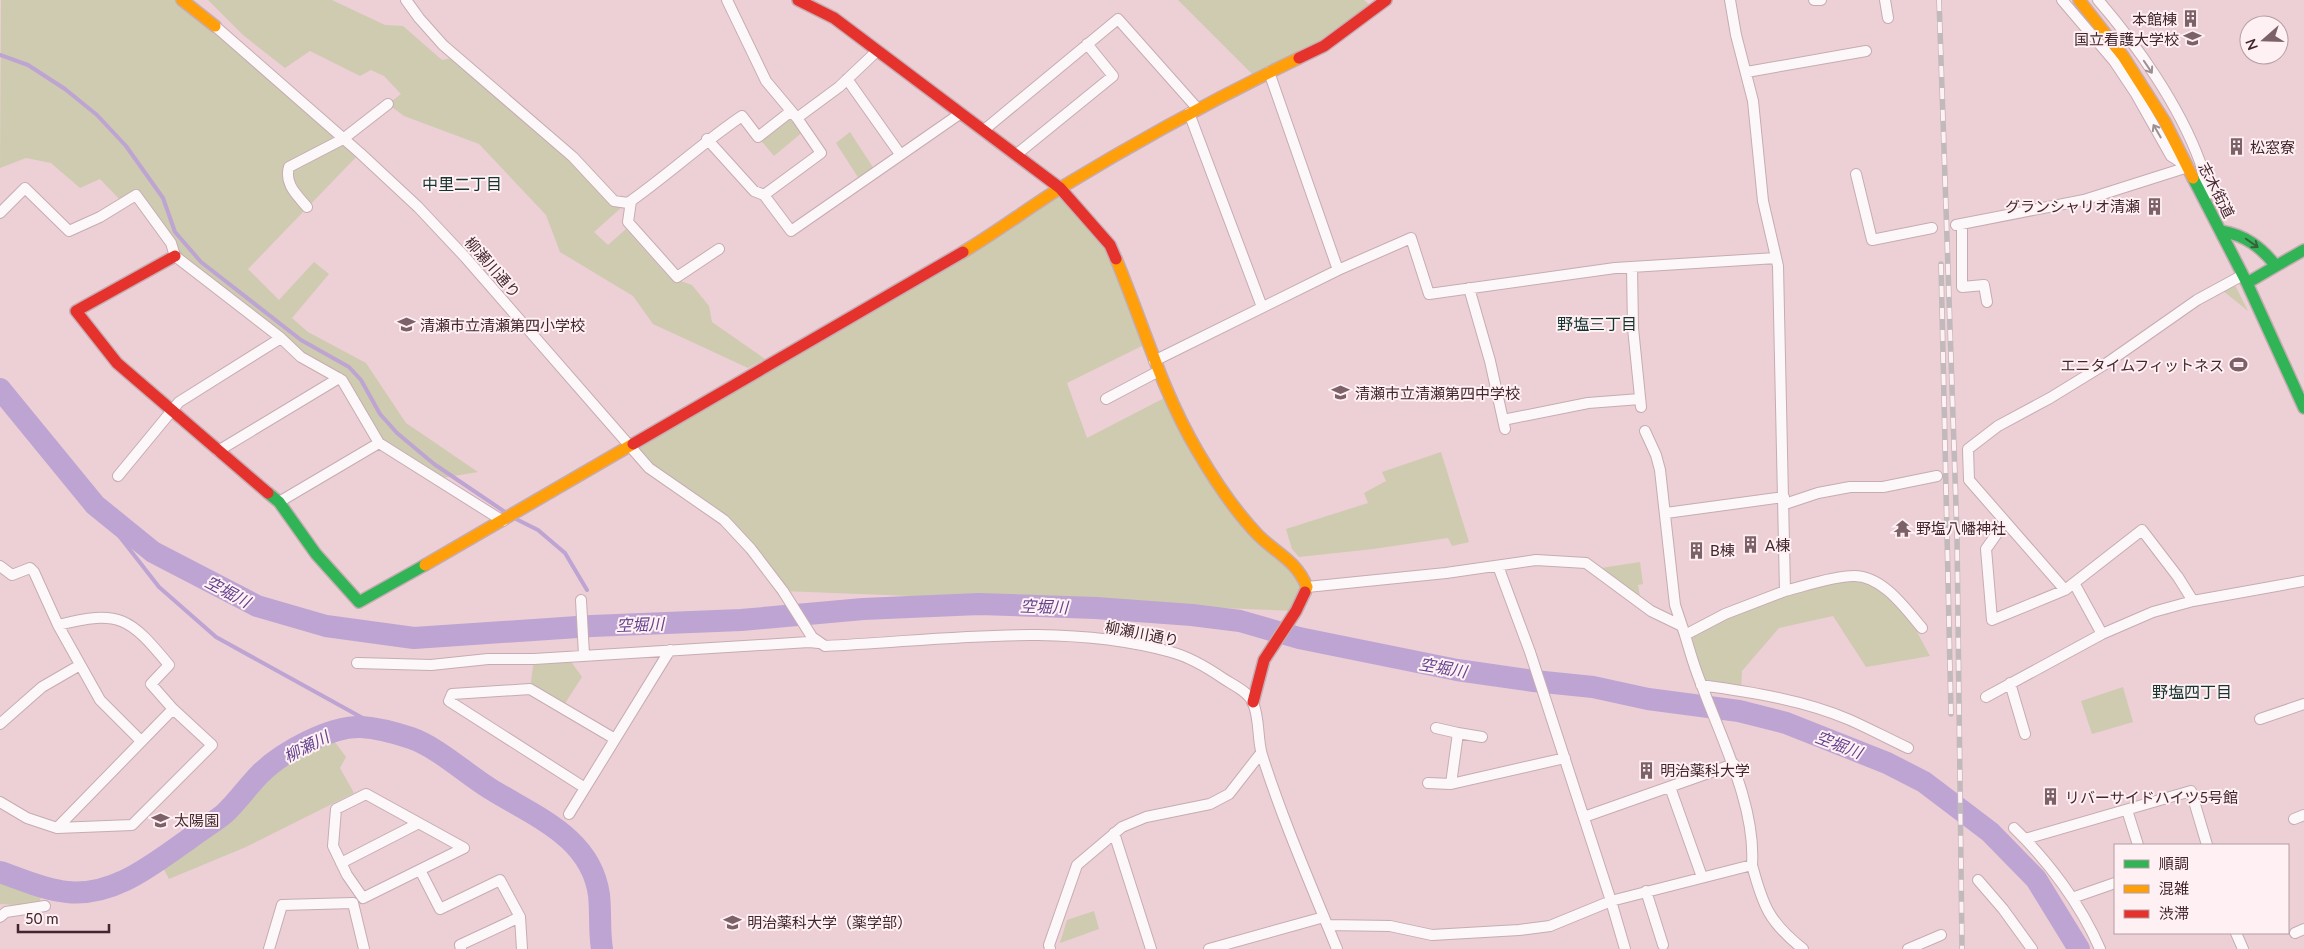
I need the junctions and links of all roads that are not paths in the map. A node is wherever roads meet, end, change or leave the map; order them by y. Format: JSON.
{"nodes":[{"id":1,"x":182,"y":0,"type":"edge"},
{"id":2,"x":406,"y":0,"type":"edge"},
{"id":3,"x":728,"y":0,"type":"edge"},
{"id":4,"x":798,"y":0,"type":"edge"},
{"id":5,"x":1386,"y":0,"type":"edge"},
{"id":6,"x":1730,"y":0,"type":"edge"},
{"id":7,"x":1814,"y":0,"type":"edge"},
{"id":8,"x":1821,"y":0,"type":"edge"},
{"id":9,"x":1885,"y":0,"type":"edge"},
{"id":10,"x":2062,"y":0,"type":"edge"},
{"id":11,"x":2079,"y":0,"type":"edge"},
{"id":12,"x":2098,"y":0,"type":"edge"},
{"id":13,"x":1888,"y":18,"type":"dead end"},
{"id":14,"x":215,"y":26,"type":"joint"},
{"id":15,"x":1087,"y":44,"type":"junction"},
{"id":16,"x":877,"y":51,"type":"junction"},
{"id":17,"x":1866,"y":51,"type":"dead end"},
{"id":18,"x":1270,"y":72,"type":"junction"},
{"id":19,"x":1747,"y":72,"type":"junction"},
{"id":20,"x":847,"y":79,"type":"junction"},
{"id":21,"x":388,"y":104,"type":"dead end"},
{"id":22,"x":1193,"y":110,"type":"junction"},
{"id":23,"x":961,"y":113,"type":"junction"},
{"id":24,"x":793,"y":115,"type":"junction"},
{"id":25,"x":984,"y":130,"type":"junction"},
{"id":26,"x":343,"y":139,"type":"junction"},
{"id":27,"x":708,"y":139,"type":"junction"},
{"id":28,"x":900,"y":154,"type":"junction"},
{"id":29,"x":1017,"y":154,"type":"junction"},
{"id":30,"x":2188,"y":167,"type":"junction"},
{"id":31,"x":1856,"y":174,"type":"dead end"},
{"id":32,"x":1060,"y":188,"type":"junction"},
{"id":33,"x":764,"y":196,"type":"junction"},
{"id":34,"x":631,"y":201,"type":"junction"},
{"id":35,"x":307,"y":207,"type":"dead end"},
{"id":36,"x":2211,"y":211,"type":"junction"},
{"id":37,"x":0,"y":213,"type":"edge"},
{"id":38,"x":1932,"y":228,"type":"dead end"},
{"id":39,"x":2221,"y":231,"type":"junction"},
{"id":40,"x":719,"y":249,"type":"dead end"},
{"id":41,"x":2304,"y":250,"type":"edge"},
{"id":42,"x":175,"y":256,"type":"junction"},
{"id":43,"x":1777,"y":262,"type":"junction"},
{"id":44,"x":2276,"y":266,"type":"junction"},
{"id":45,"x":1632,"y":267,"type":"junction"},
{"id":46,"x":1338,"y":270,"type":"junction"},
{"id":47,"x":2245,"y":279,"type":"junction"},
{"id":48,"x":1469,"y":288,"type":"junction"},
{"id":49,"x":1987,"y":302,"type":"dead end"},
{"id":50,"x":1262,"y":307,"type":"junction"},
{"id":51,"x":281,"y":338,"type":"junction"},
{"id":52,"x":1157,"y":366,"type":"junction"},
{"id":53,"x":339,"y":378,"type":"junction"},
{"id":54,"x":1106,"y":399,"type":"dead end"},
{"id":55,"x":2304,"y":408,"type":"edge"},
{"id":56,"x":173,"y":411,"type":"junction"},
{"id":57,"x":1645,"y":431,"type":"dead end"},
{"id":58,"x":379,"y":443,"type":"junction"},
{"id":59,"x":630,"y":446,"type":"junction"},
{"id":60,"x":218,"y":451,"type":"junction"},
{"id":61,"x":118,"y":476,"type":"dead end"},
{"id":62,"x":1937,"y":476,"type":"dead end"},
{"id":63,"x":1785,"y":500,"type":"junction"},
{"id":64,"x":280,"y":502,"type":"junction"},
{"id":65,"x":1666,"y":513,"type":"junction"},
{"id":66,"x":509,"y":518,"type":"junction"},
{"id":67,"x":2005,"y":522,"type":"junction"},
{"id":68,"x":0,"y":566,"type":"edge"},
{"id":69,"x":1498,"y":566,"type":"junction"},
{"id":70,"x":2304,"y":582,"type":"edge"},
{"id":71,"x":2074,"y":583,"type":"junction"},
{"id":72,"x":1306,"y":587,"type":"junction"},
{"id":73,"x":2065,"y":590,"type":"junction"},
{"id":74,"x":1785,"y":591,"type":"junction"},
{"id":75,"x":580,"y":600,"type":"dead end"},
{"id":76,"x":2193,"y":601,"type":"junction"},
{"id":77,"x":58,"y":624,"type":"junction"},
{"id":78,"x":1922,"y":628,"type":"dead end"},
{"id":79,"x":1683,"y":631,"type":"junction"},
{"id":80,"x":2102,"y":634,"type":"junction"},
{"id":81,"x":816,"y":640,"type":"junction"},
{"id":82,"x":670,"y":650,"type":"junction"},
{"id":83,"x":584,"y":654,"type":"junction"},
{"id":84,"x":358,"y":663,"type":"dead end"},
{"id":85,"x":80,"y":665,"type":"junction"},
{"id":86,"x":2010,"y":683,"type":"junction"},
{"id":87,"x":1702,"y":687,"type":"junction"},
{"id":88,"x":1986,"y":697,"type":"dead end"},
{"id":89,"x":1253,"y":702,"type":"junction"},
{"id":90,"x":2304,"y":704,"type":"edge"},
{"id":91,"x":173,"y":710,"type":"junction"},
{"id":92,"x":2260,"y":719,"type":"dead end"},
{"id":93,"x":0,"y":724,"type":"edge"},
{"id":94,"x":1436,"y":728,"type":"dead end"},
{"id":95,"x":1458,"y":733,"type":"junction"},
{"id":96,"x":2025,"y":734,"type":"dead end"},
{"id":97,"x":1482,"y":737,"type":"dead end"},
{"id":98,"x":615,"y":739,"type":"junction"},
{"id":99,"x":141,"y":742,"type":"junction"},
{"id":100,"x":1908,"y":748,"type":"dead end"},
{"id":101,"x":1262,"y":754,"type":"junction"},
{"id":102,"x":1565,"y":758,"type":"junction"},
{"id":103,"x":1734,"y":764,"type":"junction"},
{"id":104,"x":1428,"y":783,"type":"dead end"},
{"id":105,"x":1451,"y":784,"type":"junction"},
{"id":106,"x":1670,"y":786,"type":"junction"},
{"id":107,"x":585,"y":788,"type":"junction"},
{"id":108,"x":0,"y":802,"type":"edge"},
{"id":109,"x":2127,"y":810,"type":"junction"},
{"id":110,"x":569,"y":814,"type":"dead end"},
{"id":111,"x":1584,"y":817,"type":"junction"},
{"id":112,"x":419,"y":823,"type":"junction"},
{"id":113,"x":57,"y":828,"type":"junction"},
{"id":114,"x":2014,"y":828,"type":"dead end"},
{"id":115,"x":1114,"y":833,"type":"junction"},
{"id":116,"x":2025,"y":839,"type":"junction"},
{"id":117,"x":2138,"y":844,"type":"edge"},
{"id":118,"x":2207,"y":844,"type":"edge"},
{"id":119,"x":341,"y":863,"type":"junction"},
{"id":120,"x":1752,"y":865,"type":"junction"},
{"id":121,"x":420,"y":870,"type":"junction"},
{"id":122,"x":1702,"y":877,"type":"junction"},
{"id":123,"x":1978,"y":880,"type":"dead end"},
{"id":124,"x":2114,"y":883,"type":"edge"},
{"id":125,"x":1646,"y":891,"type":"junction"},
{"id":126,"x":363,"y":898,"type":"junction"},
{"id":127,"x":2072,"y":898,"type":"junction"},
{"id":128,"x":1611,"y":900,"type":"junction"},
{"id":129,"x":353,"y":903,"type":"junction"},
{"id":130,"x":45,"y":906,"type":"dead end"},
{"id":131,"x":0,"y":917,"type":"edge"},
{"id":132,"x":520,"y":917,"type":"junction"},
{"id":133,"x":1325,"y":921,"type":"junction"},
{"id":134,"x":2236,"y":934,"type":"edge"},
{"id":135,"x":1941,"y":936,"type":"dead end"},
{"id":136,"x":1663,"y":945,"type":"dead end"},
{"id":137,"x":269,"y":949,"type":"edge"},
{"id":138,"x":364,"y":949,"type":"edge"},
{"id":139,"x":461,"y":949,"type":"edge"},
{"id":140,"x":522,"y":949,"type":"edge"},
{"id":141,"x":1050,"y":949,"type":"edge"},
{"id":142,"x":1151,"y":949,"type":"edge"},
{"id":143,"x":1209,"y":949,"type":"edge"},
{"id":144,"x":1336,"y":949,"type":"edge"},
{"id":145,"x":1625,"y":949,"type":"edge"},
{"id":146,"x":1803,"y":949,"type":"edge"},
{"id":147,"x":1908,"y":949,"type":"edge"},
{"id":148,"x":2032,"y":949,"type":"edge"},
{"id":149,"x":2100,"y":949,"type":"edge"},
{"id":150,"x":2242,"y":949,"type":"edge"}],
"edges":[{"from":1,"to":14,"type":"street","name":"柳瀬川通り"},
{"from":2,"to":34,"type":"street"},
{"from":3,"to":24,"type":"street"},
{"from":4,"to":16,"type":"street"},
{"from":5,"to":18,"type":"street"},
{"from":6,"to":19,"type":"street"},
{"from":7,"to":8,"type":"street"},
{"from":9,"to":13,"type":"street"},
{"from":30,"to":10,"type":"street","one_way":true},
{"from":11,"to":30,"type":"street","name":"志木街道"},
{"from":12,"to":36,"type":"street","one_way":true},
{"from":14,"to":26,"type":"street","name":"柳瀬川通り"},
{"from":15,"to":22,"type":"street"},
{"from":15,"to":25,"type":"street"},
{"from":15,"to":29,"type":"street"},
{"from":16,"to":20,"type":"street"},
{"from":16,"to":23,"type":"street"},
{"from":17,"to":19,"type":"street"},
{"from":18,"to":22,"type":"street"},
{"from":18,"to":46,"type":"street"},
{"from":19,"to":43,"type":"street"},
{"from":20,"to":24,"type":"street"},
{"from":20,"to":28,"type":"street"},
{"from":21,"to":26,"type":"street"},
{"from":22,"to":32,"type":"street"},
{"from":22,"to":50,"type":"street"},
{"from":23,"to":25,"type":"street"},
{"from":23,"to":28,"type":"street"},
{"from":24,"to":27,"type":"street"},
{"from":24,"to":33,"type":"street"},
{"from":25,"to":29,"type":"street"},
{"from":26,"to":35,"type":"street"},
{"from":26,"to":59,"type":"street","name":"柳瀬川通り"},
{"from":27,"to":33,"type":"street"},
{"from":27,"to":34,"type":"street"},
{"from":28,"to":33,"type":"street"},
{"from":29,"to":32,"type":"street"},
{"from":30,"to":36,"type":"street","name":"志木街道"},
{"from":30,"to":49,"type":"street"},
{"from":31,"to":38,"type":"street"},
{"from":32,"to":52,"type":"street"},
{"from":32,"to":59,"type":"street"},
{"from":34,"to":40,"type":"street"},
{"from":36,"to":39,"type":"street","name":"志木街道"},
{"from":37,"to":42,"type":"street"},
{"from":39,"to":44,"type":"street","one_way":true},
{"from":39,"to":47,"type":"street","name":"志木街道"},
{"from":41,"to":44,"type":"street"},
{"from":42,"to":51,"type":"street"},
{"from":42,"to":56,"type":"street"},
{"from":43,"to":45,"type":"street"},
{"from":43,"to":63,"type":"street"},
{"from":44,"to":47,"type":"street"},
{"from":45,"to":48,"type":"street"},
{"from":45,"to":48,"type":"street"},
{"from":46,"to":48,"type":"street"},
{"from":46,"to":50,"type":"street"},
{"from":47,"to":55,"type":"street","name":"志木街道"},
{"from":47,"to":67,"type":"street"},
{"from":50,"to":52,"type":"street"},
{"from":51,"to":53,"type":"street"},
{"from":51,"to":56,"type":"street"},
{"from":52,"to":54,"type":"street"},
{"from":52,"to":72,"type":"street"},
{"from":53,"to":58,"type":"street"},
{"from":53,"to":60,"type":"street"},
{"from":56,"to":60,"type":"street"},
{"from":56,"to":61,"type":"street"},
{"from":57,"to":65,"type":"street"},
{"from":58,"to":64,"type":"street"},
{"from":58,"to":66,"type":"street"},
{"from":59,"to":66,"type":"street"},
{"from":59,"to":81,"type":"street","name":"柳瀬川通り"},
{"from":60,"to":64,"type":"street"},
{"from":62,"to":63,"type":"street"},
{"from":63,"to":65,"type":"street"},
{"from":63,"to":74,"type":"street"},
{"from":64,"to":66,"type":"street"},
{"from":65,"to":79,"type":"street"},
{"from":67,"to":73,"type":"street"},
{"from":67,"to":73,"type":"street"},
{"from":68,"to":77,"type":"street"},
{"from":69,"to":72,"type":"street"},
{"from":69,"to":79,"type":"street"},
{"from":69,"to":102,"type":"street"},
{"from":70,"to":76,"type":"street"},
{"from":71,"to":73,"type":"street"},
{"from":71,"to":76,"type":"street"},
{"from":71,"to":80,"type":"street"},
{"from":72,"to":89,"type":"street"},
{"from":74,"to":78,"type":"street"},
{"from":74,"to":79,"type":"street"},
{"from":75,"to":83,"type":"street"},
{"from":76,"to":80,"type":"street"},
{"from":77,"to":85,"type":"street"},
{"from":77,"to":91,"type":"street"},
{"from":79,"to":87,"type":"street"},
{"from":80,"to":86,"type":"street"},
{"from":81,"to":82,"type":"street","name":"柳瀬川通り"},
{"from":81,"to":89,"type":"street","name":"柳瀬川通り"},
{"from":82,"to":83,"type":"street","name":"柳瀬川通り"},
{"from":82,"to":98,"type":"street"},
{"from":83,"to":84,"type":"street","name":"柳瀬川通り"},
{"from":85,"to":93,"type":"street"},
{"from":85,"to":99,"type":"street"},
{"from":86,"to":88,"type":"street"},
{"from":86,"to":96,"type":"street"},
{"from":87,"to":100,"type":"street"},
{"from":87,"to":103,"type":"street"},
{"from":89,"to":101,"type":"street"},
{"from":90,"to":92,"type":"street"},
{"from":91,"to":99,"type":"street"},
{"from":91,"to":113,"type":"street"},
{"from":94,"to":95,"type":"street"},
{"from":95,"to":97,"type":"street"},
{"from":95,"to":105,"type":"street"},
{"from":98,"to":107,"type":"street"},
{"from":98,"to":107,"type":"street"},
{"from":99,"to":113,"type":"street"},
{"from":101,"to":115,"type":"street"},
{"from":101,"to":133,"type":"street"},
{"from":102,"to":105,"type":"street"},
{"from":102,"to":111,"type":"street"},
{"from":103,"to":106,"type":"street"},
{"from":103,"to":120,"type":"street"},
{"from":104,"to":105,"type":"street"},
{"from":106,"to":111,"type":"street"},
{"from":106,"to":122,"type":"street"},
{"from":107,"to":110,"type":"street"},
{"from":108,"to":113,"type":"street"},
{"from":109,"to":116,"type":"street"},
{"from":109,"to":117,"type":"street"},
{"from":109,"to":118,"type":"street"},
{"from":111,"to":128,"type":"street"},
{"from":112,"to":119,"type":"street"},
{"from":112,"to":119,"type":"street"},
{"from":112,"to":121,"type":"street"},
{"from":114,"to":116,"type":"street"},
{"from":115,"to":141,"type":"street"},
{"from":115,"to":142,"type":"street"},
{"from":116,"to":127,"type":"street"},
{"from":119,"to":126,"type":"street"},
{"from":120,"to":122,"type":"street"},
{"from":120,"to":146,"type":"street"},
{"from":121,"to":126,"type":"street"},
{"from":121,"to":132,"type":"street"},
{"from":122,"to":125,"type":"street"},
{"from":123,"to":148,"type":"street"},
{"from":124,"to":127,"type":"street"},
{"from":125,"to":128,"type":"street"},
{"from":125,"to":136,"type":"street"},
{"from":126,"to":129,"type":"street"},
{"from":127,"to":149,"type":"street"},
{"from":128,"to":133,"type":"street"},
{"from":128,"to":145,"type":"street"},
{"from":129,"to":137,"type":"street"},
{"from":129,"to":138,"type":"street"},
{"from":130,"to":131,"type":"street"},
{"from":132,"to":139,"type":"street"},
{"from":132,"to":140,"type":"street"},
{"from":133,"to":143,"type":"street"},
{"from":133,"to":144,"type":"street"},
{"from":134,"to":150,"type":"street"},
{"from":135,"to":147,"type":"street"}]}
